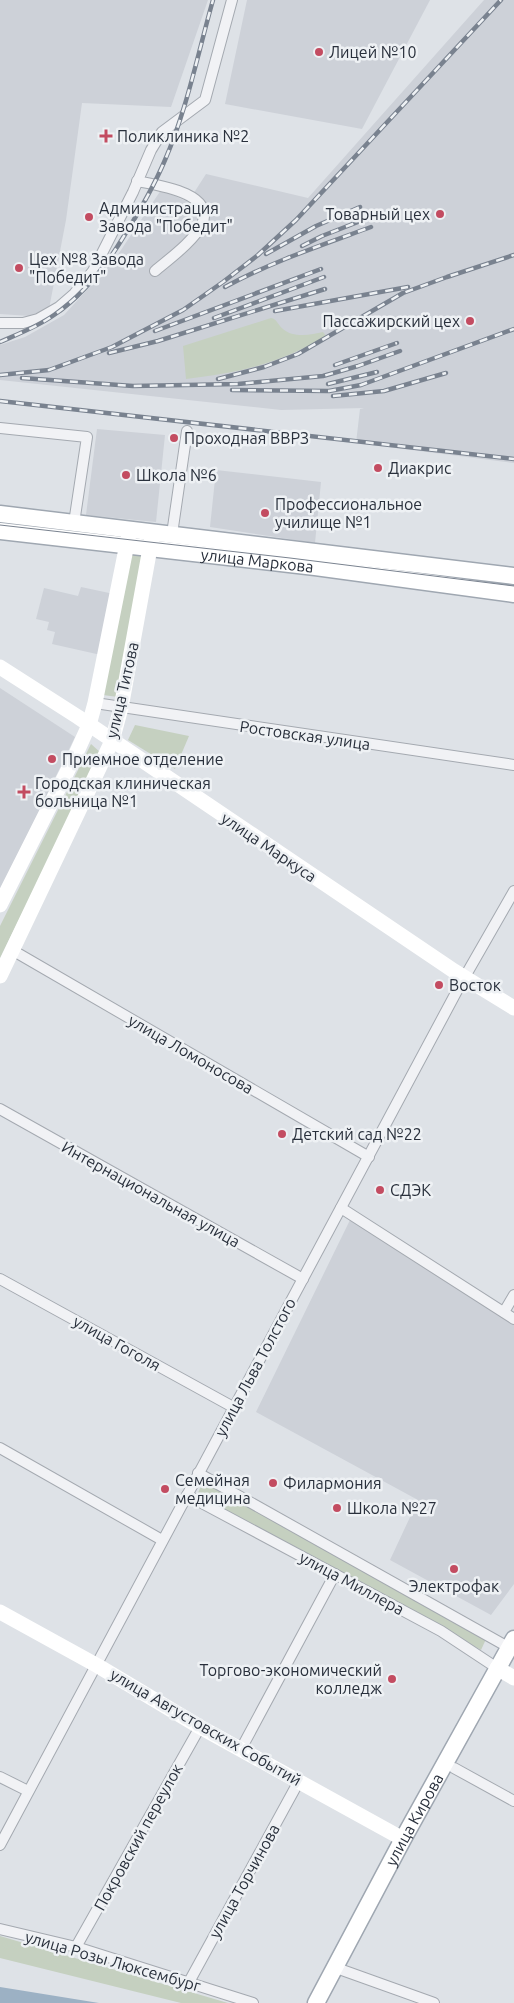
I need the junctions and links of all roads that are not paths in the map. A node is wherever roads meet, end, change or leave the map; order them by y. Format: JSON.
{"nodes":[{"id":1,"x":232,"y":0,"type":"edge"},
{"id":2,"x":137,"y":181,"type":"junction"},
{"id":3,"x":155,"y":271,"type":"dead end"},
{"id":4,"x":0,"y":323,"type":"edge"},
{"id":5,"x":0,"y":428,"type":"edge"},
{"id":6,"x":187,"y":431,"type":"dead end"},
{"id":7,"x":0,"y":514,"type":"edge"},
{"id":8,"x":74,"y":523,"type":"junction"},
{"id":9,"x":0,"y":531,"type":"edge"},
{"id":10,"x":172,"y":534,"type":"junction"},
{"id":11,"x":128,"y":537,"type":"junction"},
{"id":12,"x":152,"y":540,"type":"junction"},
{"id":13,"x":514,"y":576,"type":"edge"},
{"id":14,"x":514,"y":594,"type":"edge"},
{"id":15,"x":0,"y":667,"type":"edge"},
{"id":16,"x":95,"y":703,"type":"junction"},
{"id":17,"x":121,"y":708,"type":"junction"},
{"id":18,"x":89,"y":725,"type":"junction"},
{"id":19,"x":112,"y":742,"type":"junction"},
{"id":20,"x":514,"y":764,"type":"edge"},
{"id":21,"x":514,"y":891,"type":"edge"},
{"id":22,"x":0,"y":905,"type":"edge"},
{"id":23,"x":12,"y":950,"type":"junction"},
{"id":24,"x":0,"y":976,"type":"edge"},
{"id":25,"x":464,"y":977,"type":"junction"},
{"id":26,"x":514,"y":1008,"type":"edge"},
{"id":27,"x":0,"y":1109,"type":"edge"},
{"id":28,"x":369,"y":1158,"type":"junction"},
{"id":29,"x":341,"y":1208,"type":"junction"},
{"id":30,"x":0,"y":1279,"type":"edge"},
{"id":31,"x":303,"y":1279,"type":"junction"},
{"id":32,"x":514,"y":1295,"type":"edge"},
{"id":33,"x":504,"y":1312,"type":"junction"},
{"id":34,"x":514,"y":1319,"type":"edge"},
{"id":35,"x":233,"y":1407,"type":"junction"},
{"id":36,"x":0,"y":1448,"type":"edge"},
{"id":37,"x":198,"y":1473,"type":"junction"},
{"id":38,"x":186,"y":1495,"type":"junction"},
{"id":39,"x":162,"y":1540,"type":"junction"},
{"id":40,"x":336,"y":1574,"type":"junction"},
{"id":41,"x":0,"y":1612,"type":"edge"},
{"id":42,"x":513,"y":1648,"type":"edge"},
{"id":43,"x":96,"y":1664,"type":"junction"},
{"id":44,"x":505,"y":1673,"type":"edge"},
{"id":45,"x":200,"y":1726,"type":"junction"},
{"id":46,"x":241,"y":1749,"type":"junction"},
{"id":47,"x":454,"y":1768,"type":"junction"},
{"id":48,"x":0,"y":1776,"type":"edge"},
{"id":49,"x":299,"y":1781,"type":"junction"},
{"id":50,"x":28,"y":1791,"type":"junction"},
{"id":51,"x":514,"y":1801,"type":"edge"},
{"id":52,"x":407,"y":1841,"type":"junction"},
{"id":53,"x":0,"y":1845,"type":"edge"},
{"id":54,"x":0,"y":1929,"type":"edge"},
{"id":55,"x":76,"y":1948,"type":"junction"},
{"id":56,"x":342,"y":1970,"type":"junction"},
{"id":57,"x":189,"y":1982,"type":"junction"},
{"id":58,"x":253,"y":2003,"type":"edge"},
{"id":59,"x":316,"y":2003,"type":"edge"},
{"id":60,"x":321,"y":2003,"type":"edge"},
{"id":61,"x":434,"y":2003,"type":"edge"}],
"edges":[{"from":1,"to":2,"type":"street"},
{"from":2,"to":3,"type":"street"},
{"from":2,"to":4,"type":"street"},
{"from":5,"to":8,"type":"street"},
{"from":6,"to":10,"type":"street"},
{"from":7,"to":8,"type":"main road","name":"улица Маркова"},
{"from":8,"to":11,"type":"main road","name":"улица Маркова"},
{"from":9,"to":11,"type":"main road","name":"улица Маркова"},
{"from":10,"to":12,"type":"main road","name":"улица Маркова"},
{"from":10,"to":13,"type":"main road","name":"улица Маркова"},
{"from":11,"to":12,"type":"main road","name":"улица Маркова"},
{"from":11,"to":16,"type":"street","name":"улица Титова"},
{"from":12,"to":14,"type":"main road","name":"улица Маркова"},
{"from":12,"to":17,"type":"street","name":"улица Титова"},
{"from":15,"to":18,"type":"street","name":"улица Маркуса"},
{"from":16,"to":17,"type":"street","name":"Ростовская улица"},
{"from":16,"to":18,"type":"street","name":"улица Титова"},
{"from":17,"to":19,"type":"street","name":"улица Титова"},
{"from":17,"to":20,"type":"street","name":"Ростовская улица"},
{"from":18,"to":19,"type":"street","name":"улица Маркуса"},
{"from":18,"to":22,"type":"street","name":"улица Титова"},
{"from":19,"to":23,"type":"street","name":"улица Титова"},
{"from":19,"to":25,"type":"street","name":"улица Маркуса"},
{"from":21,"to":25,"type":"street","name":"улица Льва Толстого"},
{"from":23,"to":24,"type":"street","name":"улица Титова"},
{"from":23,"to":28,"type":"street","name":"улица Ломоносова"},
{"from":25,"to":26,"type":"street","name":"улица Маркуса"},
{"from":25,"to":28,"type":"street","name":"улица Льва Толстого"},
{"from":27,"to":31,"type":"street","name":"Интернациональная улица"},
{"from":28,"to":29,"type":"street","name":"улица Льва Толстого"},
{"from":29,"to":31,"type":"street","name":"улица Льва Толстого"},
{"from":29,"to":33,"type":"street"},
{"from":30,"to":35,"type":"street","name":"улица Гоголя"},
{"from":31,"to":35,"type":"street","name":"улица Льва Толстого"},
{"from":32,"to":33,"type":"street"},
{"from":33,"to":34,"type":"street"},
{"from":35,"to":37,"type":"street","name":"улица Льва Толстого"},
{"from":36,"to":39,"type":"street"},
{"from":37,"to":38,"type":"street","name":"улица Льва Толстого"},
{"from":37,"to":42,"type":"street","name":"улица Миллера"},
{"from":38,"to":39,"type":"street","name":"улица Льва Толстого"},
{"from":38,"to":40,"type":"street","name":"улица Миллера"},
{"from":39,"to":43,"type":"street","name":"улица Льва Толстого"},
{"from":40,"to":44,"type":"street","name":"улица Миллера"},
{"from":40,"to":46,"type":"street"},
{"from":41,"to":43,"type":"street","name":"улица Августовских Событий"},
{"from":42,"to":44,"type":"main road","name":"улица Кирова"},
{"from":43,"to":45,"type":"street","name":"улица Августовских Событий"},
{"from":43,"to":50,"type":"street","name":"улица Льва Толстого"},
{"from":44,"to":47,"type":"main road","name":"улица Кирова"},
{"from":44,"to":52,"type":"main road","name":"улица Кирова"},
{"from":45,"to":46,"type":"street","name":"улица Августовских Событий"},
{"from":45,"to":55,"type":"street","name":"Покровский переулок"},
{"from":46,"to":49,"type":"street","name":"улица Августовских Событий"},
{"from":47,"to":51,"type":"street"},
{"from":47,"to":52,"type":"main road","name":"улица Кирова"},
{"from":48,"to":50,"type":"street"},
{"from":49,"to":52,"type":"street","name":"улица Августовских Событий"},
{"from":49,"to":57,"type":"street","name":"улица Торчинова"},
{"from":50,"to":53,"type":"street","name":"улица Льва Толстого"},
{"from":52,"to":56,"type":"main road","name":"улица Кирова"},
{"from":52,"to":59,"type":"main road","name":"улица Кирова"},
{"from":54,"to":55,"type":"street","name":"улица Розы Люксембург"},
{"from":55,"to":57,"type":"street","name":"улица Розы Люксембург"},
{"from":56,"to":60,"type":"main road","name":"улица Кирова"},
{"from":56,"to":61,"type":"street"},
{"from":57,"to":58,"type":"street","name":"улица Розы Люксембург"}]}
